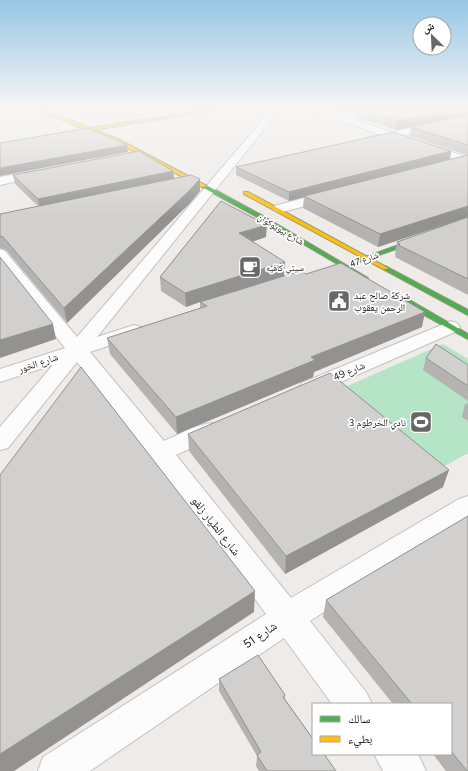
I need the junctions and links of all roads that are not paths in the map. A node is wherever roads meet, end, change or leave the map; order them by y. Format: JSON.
{"nodes":[{"id":1,"x":126,"y":145,"type":"edge"},
{"id":2,"x":247,"y":145,"type":"edge"},
{"id":3,"x":422,"y":145,"type":"edge"},
{"id":4,"x":144,"y":154,"type":"junction"},
{"id":5,"x":122,"y":158,"type":"edge"},
{"id":6,"x":467,"y":160,"type":"edge"},
{"id":7,"x":443,"y":165,"type":"edge"},
{"id":8,"x":240,"y":168,"type":"edge"},
{"id":9,"x":53,"y":171,"type":"edge"},
{"id":10,"x":218,"y":179,"type":"junction"},
{"id":11,"x":0,"y":181,"type":"edge"},
{"id":12,"x":192,"y":181,"type":"junction"},
{"id":13,"x":176,"y":184,"type":"edge"},
{"id":14,"x":239,"y":189,"type":"dead end"},
{"id":15,"x":339,"y":192,"type":"edge"},
{"id":16,"x":280,"y":210,"type":"junction"},
{"id":17,"x":468,"y":222,"type":"edge"},
{"id":18,"x":0,"y":254,"type":"edge"},
{"id":19,"x":366,"y":258,"type":"junction"},
{"id":20,"x":343,"y":266,"type":"junction"},
{"id":21,"x":321,"y":272,"type":"edge"},
{"id":22,"x":18,"y":276,"type":"junction"},
{"id":23,"x":0,"y":281,"type":"edge"},
{"id":24,"x":376,"y":285,"type":"edge"},
{"id":25,"x":390,"y":293,"type":"edge"},
{"id":26,"x":468,"y":313,"type":"edge"},
{"id":27,"x":152,"y":325,"type":"edge"},
{"id":28,"x":460,"y":332,"type":"edge"},
{"id":29,"x":76,"y":350,"type":"junction"},
{"id":30,"x":0,"y":376,"type":"edge"},
{"id":31,"x":291,"y":396,"type":"edge"},
{"id":32,"x":232,"y":421,"type":"edge"},
{"id":33,"x":0,"y":442,"type":"edge"},
{"id":34,"x":160,"y":452,"type":"junction"},
{"id":35,"x":468,"y":506,"type":"edge"},
{"id":36,"x":287,"y":618,"type":"junction"},
{"id":37,"x":353,"y":703,"type":"edge"},
{"id":38,"x":394,"y":755,"type":"edge"},
{"id":39,"x":57,"y":771,"type":"edge"},
{"id":40,"x":407,"y":771,"type":"edge"}],
"edges":[{"from":1,"to":4,"type":"main road","name":"شارع بيويوكوان"},
{"from":2,"to":10,"type":"street"},
{"from":3,"to":6,"type":"street"},
{"from":4,"to":5,"type":"street"},
{"from":4,"to":12,"type":"main road","name":"شارع بيويوكوان"},
{"from":6,"to":7,"type":"street"},
{"from":8,"to":10,"type":"street"},
{"from":9,"to":11,"type":"street"},
{"from":10,"to":12,"type":"main road","name":"شارع بيويوكوان"},
{"from":10,"to":20,"type":"main road","name":"شارع بيويوكوان"},
{"from":10,"to":29,"type":"street"},
{"from":12,"to":13,"type":"street"},
{"from":14,"to":16,"type":"main road","name":"شارع بيويوكوان"},
{"from":15,"to":16,"type":"street"},
{"from":16,"to":19,"type":"main road","name":"شارع بيويوكوان"},
{"from":17,"to":19,"type":"main road","name":"شارع 47"},
{"from":18,"to":22,"type":"street","name":"شارع الطيار زلفو"},
{"from":19,"to":20,"type":"main road","name":"شارع 47"},
{"from":19,"to":26,"type":"main road","name":"شارع بيويوكوان"},
{"from":20,"to":21,"type":"street","name":"شارع 47"},
{"from":20,"to":24,"type":"main road","name":"شارع بيويوكوان"},
{"from":22,"to":23,"type":"street"},
{"from":22,"to":29,"type":"street","name":"شارع الطيار زلفو"},
{"from":25,"to":28,"type":"main road"},
{"from":27,"to":29,"type":"street"},
{"from":28,"to":31,"type":"street","name":"شارع 49"},
{"from":29,"to":30,"type":"street","name":"شارع الخور"},
{"from":29,"to":33,"type":"street"},
{"from":29,"to":34,"type":"street","name":"شارع الطيار زلفو"},
{"from":32,"to":34,"type":"street"},
{"from":34,"to":36,"type":"street","name":"شارع الطيار زلفو"},
{"from":35,"to":36,"type":"street","name":"شارع 51"},
{"from":36,"to":37,"type":"street","name":"شارع الطيار زلفو"},
{"from":36,"to":39,"type":"street","name":"شارع 51"},
{"from":38,"to":40,"type":"street"}]}
